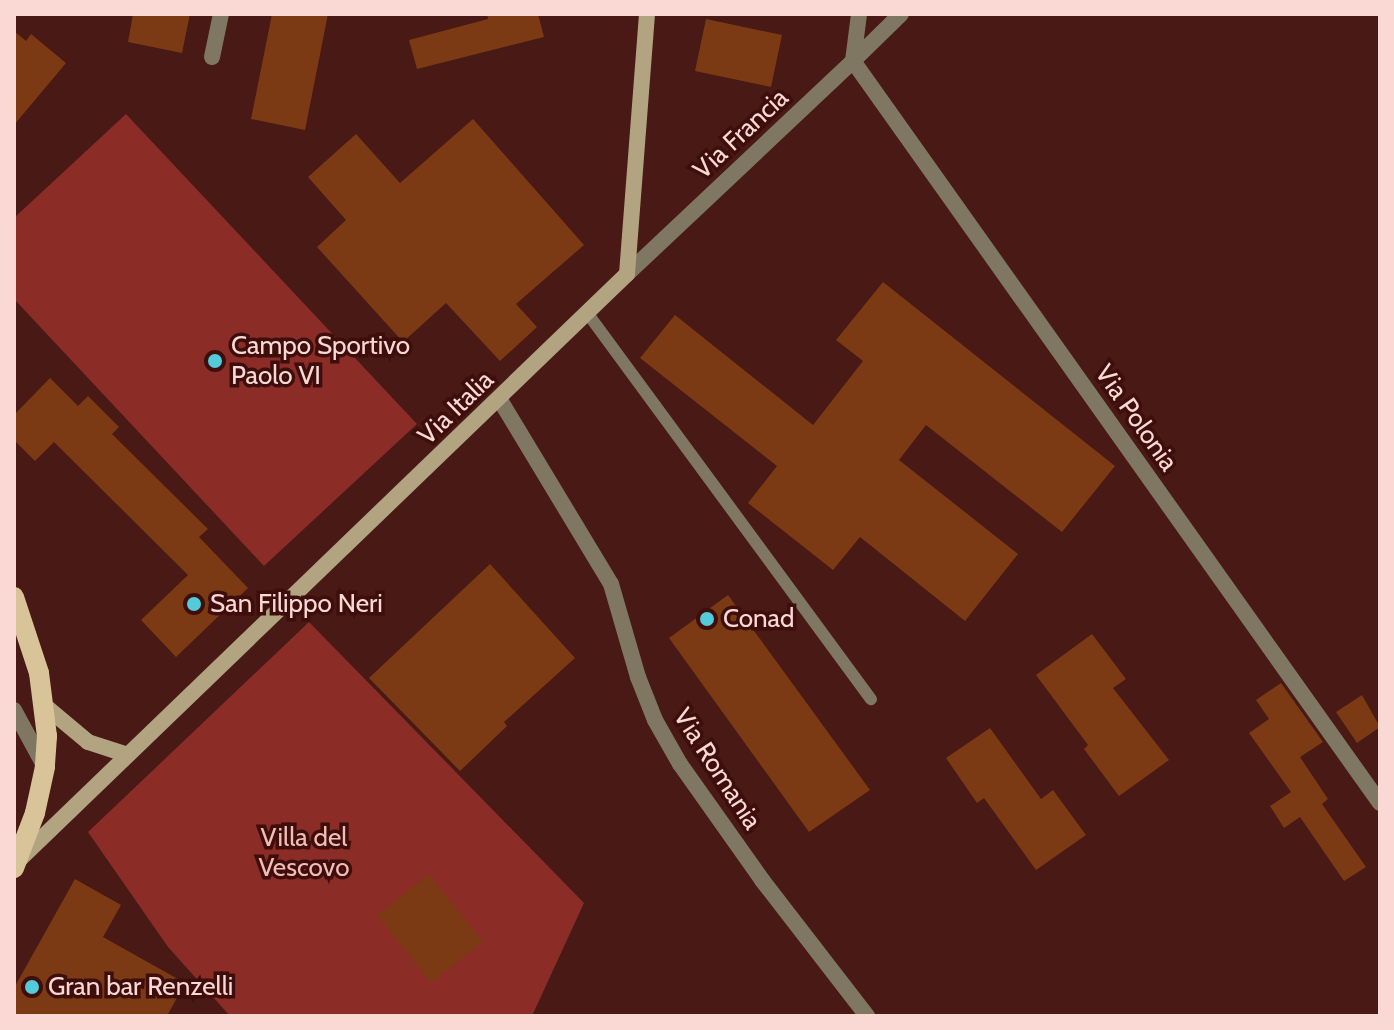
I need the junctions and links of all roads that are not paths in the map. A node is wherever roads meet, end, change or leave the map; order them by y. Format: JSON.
{"nodes":[{"id":1,"x":221,"y":14,"type":"edge"},
{"id":2,"x":647,"y":14,"type":"edge"},
{"id":3,"x":859,"y":14,"type":"edge"},
{"id":4,"x":901,"y":14,"type":"edge"},
{"id":5,"x":212,"y":57,"type":"dead end"},
{"id":6,"x":853,"y":61,"type":"junction"},
{"id":7,"x":627,"y":274,"type":"junction"},
{"id":8,"x":588,"y":314,"type":"junction"},
{"id":9,"x":500,"y":400,"type":"junction"},
{"id":10,"x":14,"y":597,"type":"edge"},
{"id":11,"x":871,"y":699,"type":"dead end"},
{"id":12,"x":45,"y":706,"type":"junction"},
{"id":13,"x":14,"y":710,"type":"edge"},
{"id":14,"x":126,"y":754,"type":"junction"},
{"id":15,"x":45,"y":767,"type":"junction"},
{"id":16,"x":1380,"y":803,"type":"edge"},
{"id":17,"x":15,"y":865,"type":"edge"},
{"id":18,"x":867,"y":1016,"type":"edge"}],
"edges":[{"from":1,"to":5,"type":"street"},
{"from":2,"to":7,"type":"street"},
{"from":3,"to":6,"type":"street"},
{"from":4,"to":6,"type":"street","name":"Via Francia"},
{"from":6,"to":7,"type":"street","name":"Via Francia"},
{"from":6,"to":16,"type":"street","name":"Via Polonia"},
{"from":7,"to":8,"type":"street","name":"Via Italia"},
{"from":8,"to":9,"type":"street","name":"Via Italia"},
{"from":8,"to":11,"type":"lane"},
{"from":9,"to":14,"type":"street","name":"Via Italia"},
{"from":9,"to":18,"type":"street","name":"Via Romania"},
{"from":10,"to":12,"type":"main road"},
{"from":12,"to":14,"type":"street"},
{"from":12,"to":15,"type":"main road"},
{"from":13,"to":15,"type":"street"},
{"from":14,"to":17,"type":"street","name":"Via Italia"},
{"from":15,"to":17,"type":"main road"}]}
